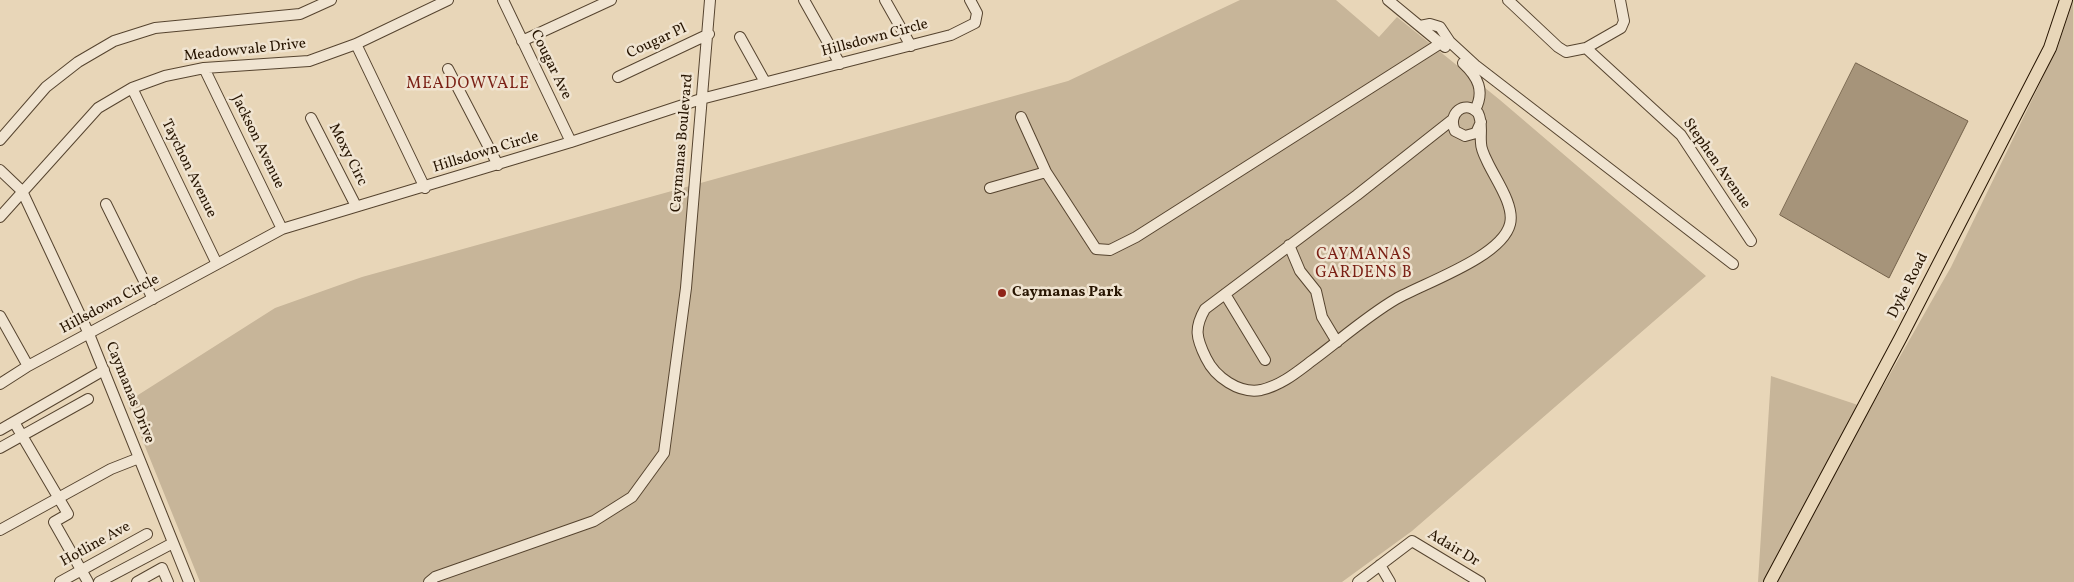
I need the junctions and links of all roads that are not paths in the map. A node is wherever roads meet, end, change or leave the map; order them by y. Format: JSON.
{"nodes":[{"id":1,"x":331,"y":0,"type":"edge"},
{"id":2,"x":448,"y":0,"type":"edge"},
{"id":3,"x":503,"y":0,"type":"edge"},
{"id":4,"x":611,"y":0,"type":"edge"},
{"id":5,"x":710,"y":0,"type":"edge"},
{"id":6,"x":804,"y":0,"type":"edge"},
{"id":7,"x":885,"y":0,"type":"edge"},
{"id":8,"x":970,"y":0,"type":"edge"},
{"id":9,"x":1388,"y":0,"type":"edge"},
{"id":10,"x":1508,"y":0,"type":"edge"},
{"id":11,"x":1620,"y":0,"type":"edge"},
{"id":12,"x":2066,"y":0,"type":"edge"},
{"id":13,"x":1420,"y":26,"type":"junction"},
{"id":14,"x":709,"y":34,"type":"junction"},
{"id":15,"x":740,"y":37,"type":"dead end"},
{"id":16,"x":522,"y":41,"type":"junction"},
{"id":17,"x":1441,"y":43,"type":"junction"},
{"id":18,"x":356,"y":44,"type":"junction"},
{"id":19,"x":911,"y":46,"type":"junction"},
{"id":20,"x":1586,"y":48,"type":"junction"},
{"id":21,"x":840,"y":64,"type":"junction"},
{"id":22,"x":204,"y":68,"type":"junction"},
{"id":23,"x":448,"y":69,"type":"dead end"},
{"id":24,"x":618,"y":76,"type":"dead end"},
{"id":25,"x":765,"y":82,"type":"junction"},
{"id":26,"x":132,"y":88,"type":"junction"},
{"id":27,"x":701,"y":99,"type":"junction"},
{"id":28,"x":1475,"y":110,"type":"junction"},
{"id":29,"x":1021,"y":117,"type":"dead end"},
{"id":30,"x":311,"y":118,"type":"dead end"},
{"id":31,"x":1452,"y":120,"type":"junction"},
{"id":32,"x":1481,"y":122,"type":"junction"},
{"id":33,"x":0,"y":140,"type":"edge"},
{"id":34,"x":571,"y":142,"type":"junction"},
{"id":35,"x":498,"y":165,"type":"junction"},
{"id":36,"x":0,"y":170,"type":"edge"},
{"id":37,"x":1046,"y":172,"type":"junction"},
{"id":38,"x":425,"y":188,"type":"junction"},
{"id":39,"x":990,"y":188,"type":"dead end"},
{"id":40,"x":22,"y":191,"type":"junction"},
{"id":41,"x":106,"y":204,"type":"dead end"},
{"id":42,"x":356,"y":206,"type":"junction"},
{"id":43,"x":0,"y":217,"type":"edge"},
{"id":44,"x":282,"y":229,"type":"junction"},
{"id":45,"x":1751,"y":242,"type":"dead end"},
{"id":46,"x":1290,"y":246,"type":"junction"},
{"id":47,"x":217,"y":264,"type":"junction"},
{"id":48,"x":1733,"y":264,"type":"dead end"},
{"id":49,"x":1225,"y":294,"type":"junction"},
{"id":50,"x":153,"y":299,"type":"junction"},
{"id":51,"x":0,"y":316,"type":"edge"},
{"id":52,"x":89,"y":334,"type":"junction"},
{"id":53,"x":1336,"y":342,"type":"junction"},
{"id":54,"x":1265,"y":360,"type":"dead end"},
{"id":55,"x":28,"y":366,"type":"junction"},
{"id":56,"x":104,"y":370,"type":"junction"},
{"id":57,"x":0,"y":384,"type":"edge"},
{"id":58,"x":88,"y":399,"type":"dead end"},
{"id":59,"x":14,"y":422,"type":"junction"},
{"id":60,"x":0,"y":430,"type":"edge"},
{"id":61,"x":22,"y":436,"type":"junction"},
{"id":62,"x":0,"y":448,"type":"edge"},
{"id":63,"x":139,"y":458,"type":"junction"},
{"id":64,"x":58,"y":498,"type":"junction"},
{"id":65,"x":0,"y":530,"type":"edge"},
{"id":66,"x":147,"y":534,"type":"dead end"},
{"id":67,"x":173,"y":543,"type":"junction"},
{"id":68,"x":1380,"y":565,"type":"junction"},
{"id":69,"x":81,"y":570,"type":"junction"},
{"id":70,"x":60,"y":582,"type":"edge"},
{"id":71,"x":88,"y":582,"type":"edge"},
{"id":72,"x":98,"y":582,"type":"edge"},
{"id":73,"x":137,"y":582,"type":"edge"},
{"id":74,"x":168,"y":582,"type":"edge"},
{"id":75,"x":189,"y":582,"type":"edge"},
{"id":76,"x":428,"y":582,"type":"edge"},
{"id":77,"x":1358,"y":582,"type":"edge"},
{"id":78,"x":1390,"y":582,"type":"edge"},
{"id":79,"x":1480,"y":582,"type":"edge"},
{"id":80,"x":1770,"y":582,"type":"edge"}],
"edges":[{"from":1,"to":33,"type":"street"},
{"from":2,"to":18,"type":"street","name":"Meadowvale Drive"},
{"from":3,"to":16,"type":"street","name":"Cougar Ave"},
{"from":4,"to":16,"type":"street"},
{"from":5,"to":14,"type":"street","name":"Caymanas Boulevard"},
{"from":6,"to":21,"type":"street"},
{"from":7,"to":19,"type":"street"},
{"from":8,"to":19,"type":"street","name":"Hillsdown Circle"},
{"from":9,"to":13,"type":"street"},
{"from":10,"to":20,"type":"street"},
{"from":11,"to":20,"type":"street"},
{"from":12,"to":80,"type":"main road","name":"Dyke Road"},
{"from":13,"to":17,"type":"street"},
{"from":13,"to":48,"type":"street"},
{"from":14,"to":24,"type":"street","name":"Cougar Pl"},
{"from":14,"to":27,"type":"street","name":"Caymanas Boulevard"},
{"from":15,"to":25,"type":"street"},
{"from":16,"to":34,"type":"street","name":"Cougar Ave"},
{"from":17,"to":28,"type":"street"},
{"from":17,"to":37,"type":"street"},
{"from":18,"to":22,"type":"street","name":"Meadowvale Drive"},
{"from":18,"to":38,"type":"street"},
{"from":19,"to":21,"type":"street","name":"Hillsdown Circle"},
{"from":20,"to":45,"type":"street","name":"Stephen Avenue"},
{"from":21,"to":25,"type":"street","name":"Hillsdown Circle"},
{"from":22,"to":26,"type":"street","name":"Meadowvale Drive"},
{"from":22,"to":44,"type":"street","name":"Jackson Avenue"},
{"from":23,"to":35,"type":"street"},
{"from":25,"to":27,"type":"street","name":"Hillsdown Circle"},
{"from":26,"to":40,"type":"street","name":"Meadowvale Drive"},
{"from":26,"to":47,"type":"street","name":"Taychon Avenue"},
{"from":27,"to":34,"type":"street","name":"Hillsdown Circle"},
{"from":27,"to":76,"type":"street","name":"Caymanas Boulevard"},
{"from":28,"to":31,"type":"street"},
{"from":28,"to":32,"type":"street"},
{"from":29,"to":37,"type":"street"},
{"from":30,"to":42,"type":"street","name":"Moxy Circ"},
{"from":31,"to":32,"type":"street"},
{"from":31,"to":46,"type":"street"},
{"from":32,"to":53,"type":"street"},
{"from":34,"to":35,"type":"street","name":"Hillsdown Circle"},
{"from":35,"to":38,"type":"street","name":"Hillsdown Circle"},
{"from":36,"to":40,"type":"street","name":"Caymanas Drive"},
{"from":37,"to":39,"type":"street"},
{"from":38,"to":42,"type":"street","name":"Hillsdown Circle"},
{"from":40,"to":43,"type":"street","name":"Meadowvale Drive"},
{"from":40,"to":52,"type":"street","name":"Caymanas Drive"},
{"from":41,"to":50,"type":"street"},
{"from":42,"to":44,"type":"street","name":"Hillsdown Circle"},
{"from":44,"to":47,"type":"street","name":"Hillsdown Circle"},
{"from":46,"to":49,"type":"street"},
{"from":46,"to":53,"type":"street"},
{"from":47,"to":50,"type":"street","name":"Hillsdown Circle"},
{"from":49,"to":53,"type":"street"},
{"from":49,"to":54,"type":"street"},
{"from":50,"to":52,"type":"street","name":"Hillsdown Circle"},
{"from":51,"to":55,"type":"street"},
{"from":52,"to":55,"type":"street","name":"Hillsdown Circle"},
{"from":52,"to":56,"type":"street","name":"Caymanas Drive"},
{"from":55,"to":57,"type":"street","name":"Hillsdown Circle"},
{"from":56,"to":59,"type":"street"},
{"from":56,"to":63,"type":"street","name":"Caymanas Drive"},
{"from":58,"to":61,"type":"street"},
{"from":59,"to":60,"type":"street"},
{"from":59,"to":61,"type":"street"},
{"from":61,"to":62,"type":"street"},
{"from":61,"to":64,"type":"street"},
{"from":63,"to":64,"type":"street"},
{"from":63,"to":67,"type":"street","name":"Caymanas Drive"},
{"from":64,"to":65,"type":"street"},
{"from":64,"to":69,"type":"street"},
{"from":66,"to":69,"type":"street","name":"Hotline Ave"},
{"from":67,"to":72,"type":"street"},
{"from":67,"to":75,"type":"street","name":"Caymanas Drive"},
{"from":68,"to":77,"type":"street"},
{"from":68,"to":78,"type":"street"},
{"from":68,"to":79,"type":"street","name":"Adair Dr"},
{"from":69,"to":70,"type":"street","name":"Hotline Ave"},
{"from":69,"to":71,"type":"street"},
{"from":73,"to":74,"type":"street"}]}
